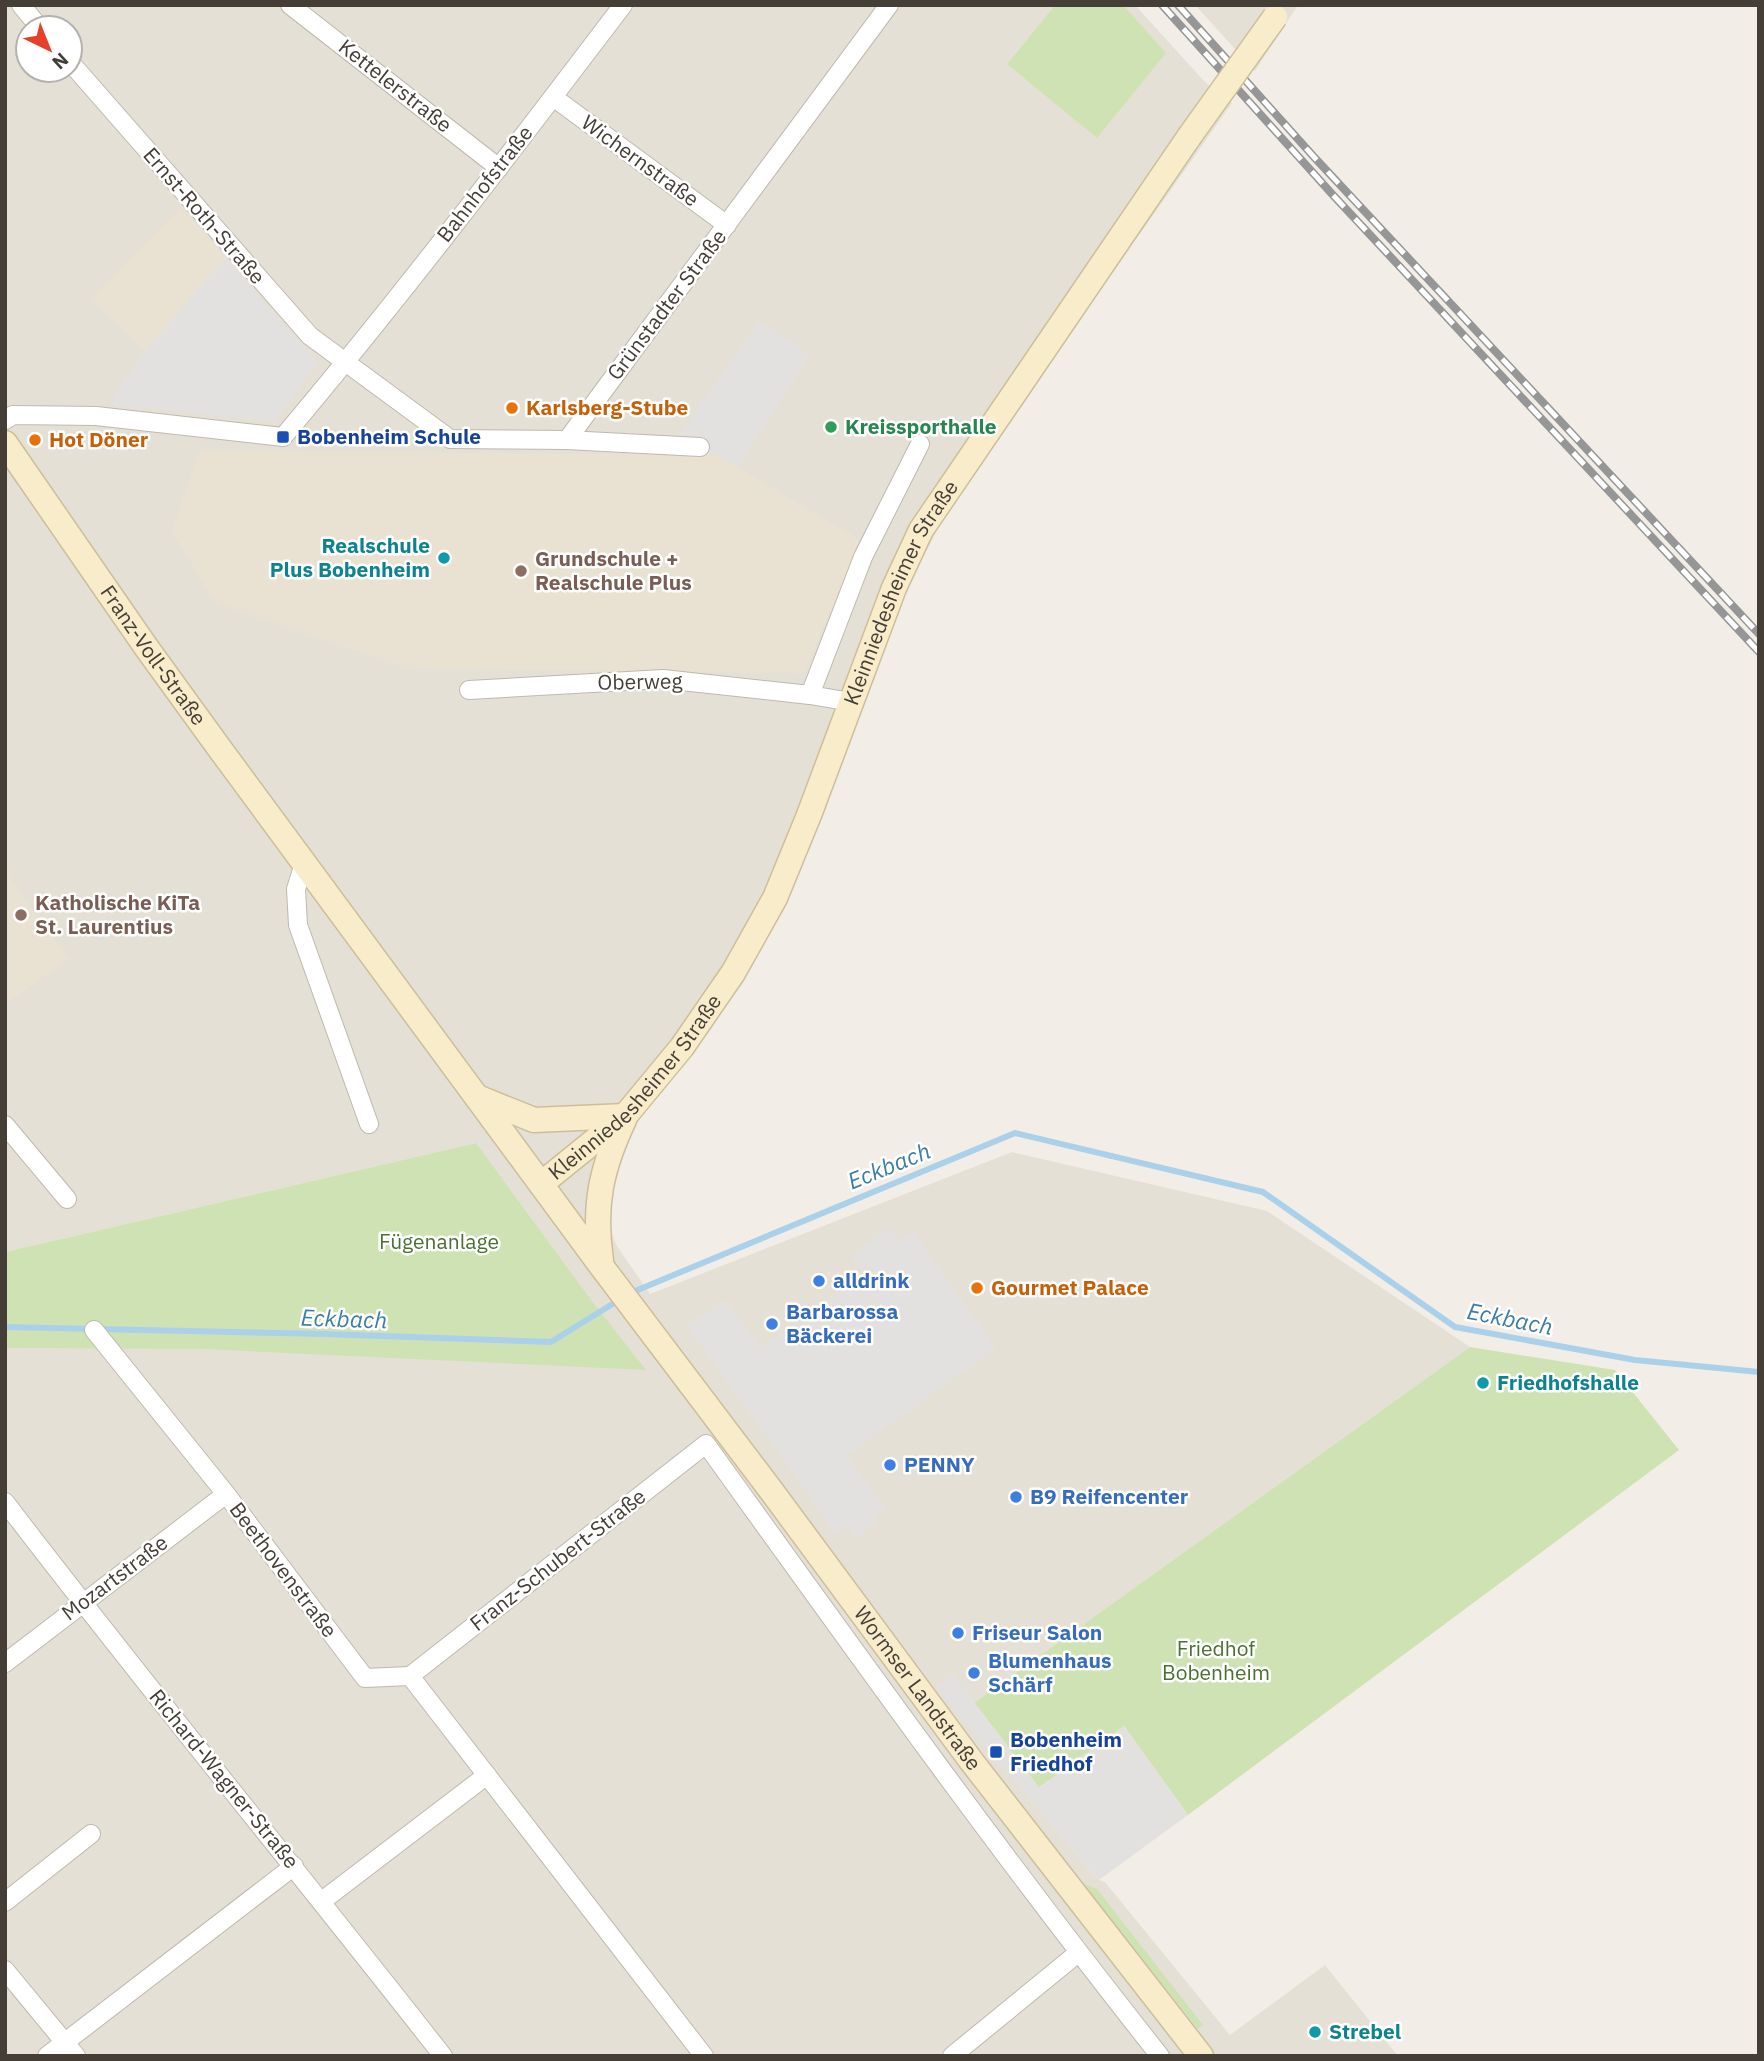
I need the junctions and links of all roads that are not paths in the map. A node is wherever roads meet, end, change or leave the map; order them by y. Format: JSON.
{"nodes":[{"id":1,"x":290,"y":5,"type":"edge"},
{"id":2,"x":623,"y":5,"type":"edge"},
{"id":3,"x":889,"y":5,"type":"edge"},
{"id":4,"x":1279,"y":11,"type":"edge"},
{"id":5,"x":84,"y":78,"type":"edge"},
{"id":6,"x":553,"y":97,"type":"junction"},
{"id":7,"x":499,"y":168,"type":"junction"},
{"id":8,"x":727,"y":225,"type":"junction"},
{"id":9,"x":346,"y":362,"type":"junction"},
{"id":10,"x":5,"y":420,"type":"edge"},
{"id":11,"x":567,"y":440,"type":"junction"},
{"id":12,"x":5,"y":443,"type":"edge"},
{"id":13,"x":920,"y":444,"type":"dead end"},
{"id":14,"x":700,"y":447,"type":"dead end"},
{"id":15,"x":469,"y":690,"type":"dead end"},
{"id":16,"x":810,"y":695,"type":"junction"},
{"id":17,"x":851,"y":702,"type":"junction"},
{"id":18,"x":304,"y":864,"type":"junction"},
{"id":19,"x":476,"y":1097,"type":"junction"},
{"id":20,"x":625,"y":1116,"type":"junction"},
{"id":21,"x":369,"y":1124,"type":"dead end"},
{"id":22,"x":5,"y":1125,"type":"edge"},
{"id":23,"x":541,"y":1184,"type":"junction"},
{"id":24,"x":66,"y":1199,"type":"dead end"},
{"id":25,"x":610,"y":1277,"type":"junction"},
{"id":26,"x":94,"y":1330,"type":"dead end"},
{"id":27,"x":706,"y":1444,"type":"joint"},
{"id":28,"x":226,"y":1494,"type":"junction"},
{"id":29,"x":5,"y":1502,"type":"edge"},
{"id":30,"x":83,"y":1603,"type":"junction"},
{"id":31,"x":5,"y":1663,"type":"edge"},
{"id":32,"x":410,"y":1676,"type":"junction"},
{"id":33,"x":487,"y":1775,"type":"junction"},
{"id":34,"x":90,"y":1834,"type":"dead end"},
{"id":35,"x":294,"y":1866,"type":"junction"},
{"id":36,"x":321,"y":1901,"type":"junction"},
{"id":37,"x":5,"y":1902,"type":"edge"},
{"id":38,"x":1078,"y":1953,"type":"junction"},
{"id":39,"x":5,"y":1970,"type":"edge"},
{"id":40,"x":70,"y":2049,"type":"edge"},
{"id":41,"x":47,"y":2056,"type":"edge"},
{"id":42,"x":443,"y":2056,"type":"edge"},
{"id":43,"x":704,"y":2056,"type":"edge"},
{"id":44,"x":952,"y":2056,"type":"edge"},
{"id":45,"x":1160,"y":2056,"type":"edge"},
{"id":46,"x":1201,"y":2056,"type":"edge"}],
"edges":[{"from":1,"to":7,"type":"street","name":"Kettelerstraße"},
{"from":2,"to":6,"type":"street","name":"Bahnhofstraße"},
{"from":3,"to":8,"type":"street","name":"Grünstadter Straße"},
{"from":4,"to":17,"type":"main road","name":"Kleinniedesheimer Straße","bridge":true},
{"from":5,"to":9,"type":"street","name":"Ernst-Roth-Straße"},
{"from":6,"to":7,"type":"street","name":"Bahnhofstraße"},
{"from":6,"to":8,"type":"street","name":"Wichernstraße"},
{"from":7,"to":9,"type":"street","name":"Bahnhofstraße"},
{"from":8,"to":11,"type":"street","name":"Grünstadter Straße"},
{"from":9,"to":10,"type":"street"},
{"from":9,"to":11,"type":"street"},
{"from":11,"to":14,"type":"street"},
{"from":12,"to":18,"type":"main road","name":"Franz-Voll-Straße"},
{"from":13,"to":16,"type":"street"},
{"from":15,"to":16,"type":"street","name":"Oberweg"},
{"from":16,"to":17,"type":"street","name":"Oberweg"},
{"from":17,"to":20,"type":"main road","name":"Kleinniedesheimer Straße"},
{"from":18,"to":19,"type":"main road","name":"Franz-Voll-Straße"},
{"from":18,"to":21,"type":"street"},
{"from":19,"to":20,"type":"main road"},
{"from":19,"to":23,"type":"main road","name":"Franz-Voll-Straße"},
{"from":20,"to":23,"type":"main road","name":"Kleinniedesheimer Straße"},
{"from":20,"to":25,"type":"main road"},
{"from":22,"to":24,"type":"street"},
{"from":23,"to":25,"type":"main road","name":"Wormser Landstraße"},
{"from":25,"to":46,"type":"main road","name":"Wormser Landstraße"},
{"from":26,"to":28,"type":"street","name":"Beethovenstraße"},
{"from":27,"to":32,"type":"street","name":"Franz-Schubert-Straße"},
{"from":27,"to":38,"type":"street","name":"Wormser Landstraße"},
{"from":28,"to":30,"type":"street","name":"Mozartstraße"},
{"from":28,"to":32,"type":"street","name":"Beethovenstraße"},
{"from":29,"to":30,"type":"street","name":"Richard-Wagner-Straße"},
{"from":30,"to":31,"type":"street","name":"Mozartstraße"},
{"from":30,"to":35,"type":"street","name":"Richard-Wagner-Straße"},
{"from":32,"to":33,"type":"street"},
{"from":33,"to":36,"type":"street"},
{"from":33,"to":43,"type":"street"},
{"from":34,"to":37,"type":"street"},
{"from":35,"to":36,"type":"street","name":"Richard-Wagner-Straße"},
{"from":35,"to":40,"type":"street"},
{"from":36,"to":42,"type":"street","name":"Richard-Wagner-Straße"},
{"from":38,"to":44,"type":"street"},
{"from":38,"to":45,"type":"street","name":"Wormser Landstraße"},
{"from":39,"to":40,"type":"street"},
{"from":40,"to":41,"type":"street"}]}
